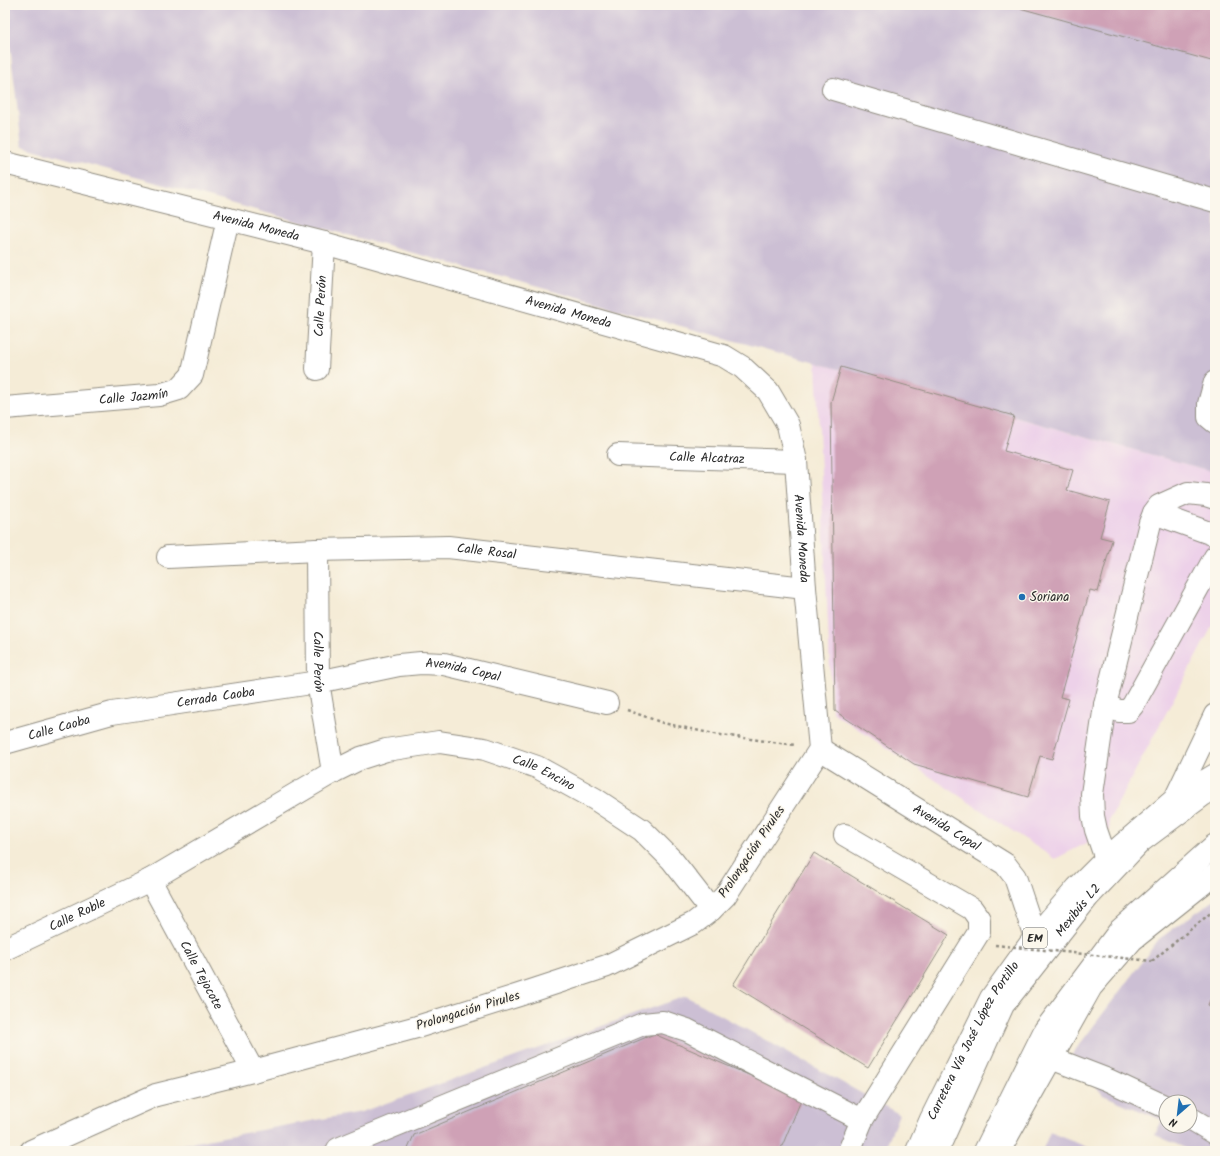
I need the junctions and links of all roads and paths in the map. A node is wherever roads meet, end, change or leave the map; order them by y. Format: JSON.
{"nodes":[{"id":1,"x":833,"y":89,"type":"dead end"},
{"id":2,"x":5,"y":163,"type":"edge"},
{"id":3,"x":1215,"y":200,"type":"edge"},
{"id":4,"x":228,"y":219,"type":"junction"},
{"id":5,"x":324,"y":243,"type":"junction"},
{"id":6,"x":317,"y":369,"type":"dead end"},
{"id":7,"x":1215,"y":382,"type":"edge"},
{"id":8,"x":5,"y":408,"type":"edge"},
{"id":9,"x":1215,"y":422,"type":"edge"},
{"id":10,"x":618,"y":456,"type":"dead end"},
{"id":11,"x":796,"y":461,"type":"junction"},
{"id":12,"x":1215,"y":498,"type":"edge"},
{"id":13,"x":1154,"y":513,"type":"junction"},
{"id":14,"x":1215,"y":535,"type":"edge"},
{"id":15,"x":317,"y":550,"type":"junction"},
{"id":16,"x":168,"y":556,"type":"dead end"},
{"id":17,"x":1215,"y":557,"type":"edge"},
{"id":18,"x":805,"y":588,"type":"junction"},
{"id":19,"x":318,"y":682,"type":"junction"},
{"id":20,"x":607,"y":703,"type":"joint"},
{"id":21,"x":1105,"y":705,"type":"junction"},
{"id":22,"x":112,"y":713,"type":"joint"},
{"id":23,"x":1215,"y":715,"type":"edge"},
{"id":24,"x":5,"y":743,"type":"edge"},
{"id":25,"x":820,"y":749,"type":"junction"},
{"id":26,"x":333,"y":772,"type":"junction"},
{"id":27,"x":1215,"y":775,"type":"edge"},
{"id":28,"x":1215,"y":788,"type":"edge"},
{"id":29,"x":1175,"y":799,"type":"junction"},
{"id":30,"x":845,"y":835,"type":"dead end"},
{"id":31,"x":1215,"y":845,"type":"edge"},
{"id":32,"x":1106,"y":859,"type":"junction"},
{"id":33,"x":1215,"y":874,"type":"edge"},
{"id":34,"x":150,"y":880,"type":"junction"},
{"id":35,"x":711,"y":910,"type":"junction"},
{"id":36,"x":1035,"y":937,"type":"junction"},
{"id":37,"x":995,"y":946,"type":"dead end"},
{"id":38,"x":5,"y":949,"type":"edge"},
{"id":39,"x":1152,"y":961,"type":"dead end"},
{"id":40,"x":1051,"y":1058,"type":"junction"},
{"id":41,"x":253,"y":1071,"type":"junction"},
{"id":42,"x":1158,"y":1103,"type":"edge"},
{"id":43,"x":862,"y":1120,"type":"junction"},
{"id":44,"x":1198,"y":1123,"type":"edge"},
{"id":45,"x":1215,"y":1133,"type":"edge"},
{"id":46,"x":335,"y":1150,"type":"edge"},
{"id":47,"x":31,"y":1151,"type":"edge"},
{"id":48,"x":849,"y":1151,"type":"edge"},
{"id":49,"x":917,"y":1151,"type":"edge"},
{"id":50,"x":937,"y":1151,"type":"edge"},
{"id":51,"x":985,"y":1151,"type":"edge"},
{"id":52,"x":999,"y":1151,"type":"edge"}],
"edges":[{"from":1,"to":3,"type":"street"},
{"from":2,"to":4,"type":"street","name":"Avenida Moneda"},
{"from":4,"to":5,"type":"street","name":"Avenida Moneda"},
{"from":4,"to":8,"type":"street","name":"Calle Jazmín"},
{"from":5,"to":6,"type":"street","name":"Calle Perón"},
{"from":5,"to":11,"type":"street","name":"Avenida Moneda"},
{"from":7,"to":9,"type":"street"},
{"from":10,"to":11,"type":"street","name":"Calle Alcatraz"},
{"from":11,"to":18,"type":"street","name":"Avenida Moneda"},
{"from":12,"to":13,"type":"street"},
{"from":13,"to":14,"type":"street"},
{"from":13,"to":21,"type":"street"},
{"from":15,"to":16,"type":"street","name":"Calle Rosal"},
{"from":15,"to":18,"type":"street","name":"Calle Rosal"},
{"from":15,"to":19,"type":"street","name":"Calle Perón"},
{"from":17,"to":21,"type":"street"},
{"from":18,"to":25,"type":"street","name":"Avenida Moneda"},
{"from":19,"to":20,"type":"street","name":"Avenida Copal"},
{"from":19,"to":22,"type":"street","name":"Cerrada Caoba"},
{"from":19,"to":26,"type":"street","name":"Calle Perón"},
{"from":20,"to":25,"type":"path"},
{"from":21,"to":32,"type":"street"},
{"from":22,"to":24,"type":"street","name":"Calle Caoba"},
{"from":23,"to":29,"type":"street"},
{"from":25,"to":35,"type":"street","name":"Prolongación Pirules"},
{"from":25,"to":36,"type":"street","name":"Avenida Copal"},
{"from":26,"to":34,"type":"street","name":"Calle Encino"},
{"from":26,"to":35,"type":"street","name":"Calle Encino"},
{"from":27,"to":29,"type":"street","name":"Carretera Vía José López Portillo","number":"EM"},
{"from":28,"to":50,"type":"street","name":"Mexibús L2"},
{"from":29,"to":32,"type":"street","name":"Carretera Vía José López Portillo","number":"EM"},
{"from":30,"to":43,"type":"street"},
{"from":31,"to":51,"type":"street"},
{"from":32,"to":36,"type":"street","name":"Carretera Vía José López Portillo","number":"EM"},
{"from":33,"to":40,"type":"street"},
{"from":34,"to":38,"type":"street","name":"Calle Roble"},
{"from":34,"to":41,"type":"street","name":"Calle Tejocote"},
{"from":35,"to":41,"type":"street","name":"Prolongación Pirules"},
{"from":36,"to":49,"type":"street","name":"Carretera Vía José López Portillo","number":"EM"},
{"from":37,"to":39,"type":"path","bridge":true},
{"from":40,"to":42,"type":"street"},
{"from":40,"to":52,"type":"street"},
{"from":41,"to":47,"type":"street","name":"Prolongación Pirules"},
{"from":43,"to":46,"type":"street"},
{"from":43,"to":48,"type":"street"},
{"from":44,"to":45,"type":"street"}]}
